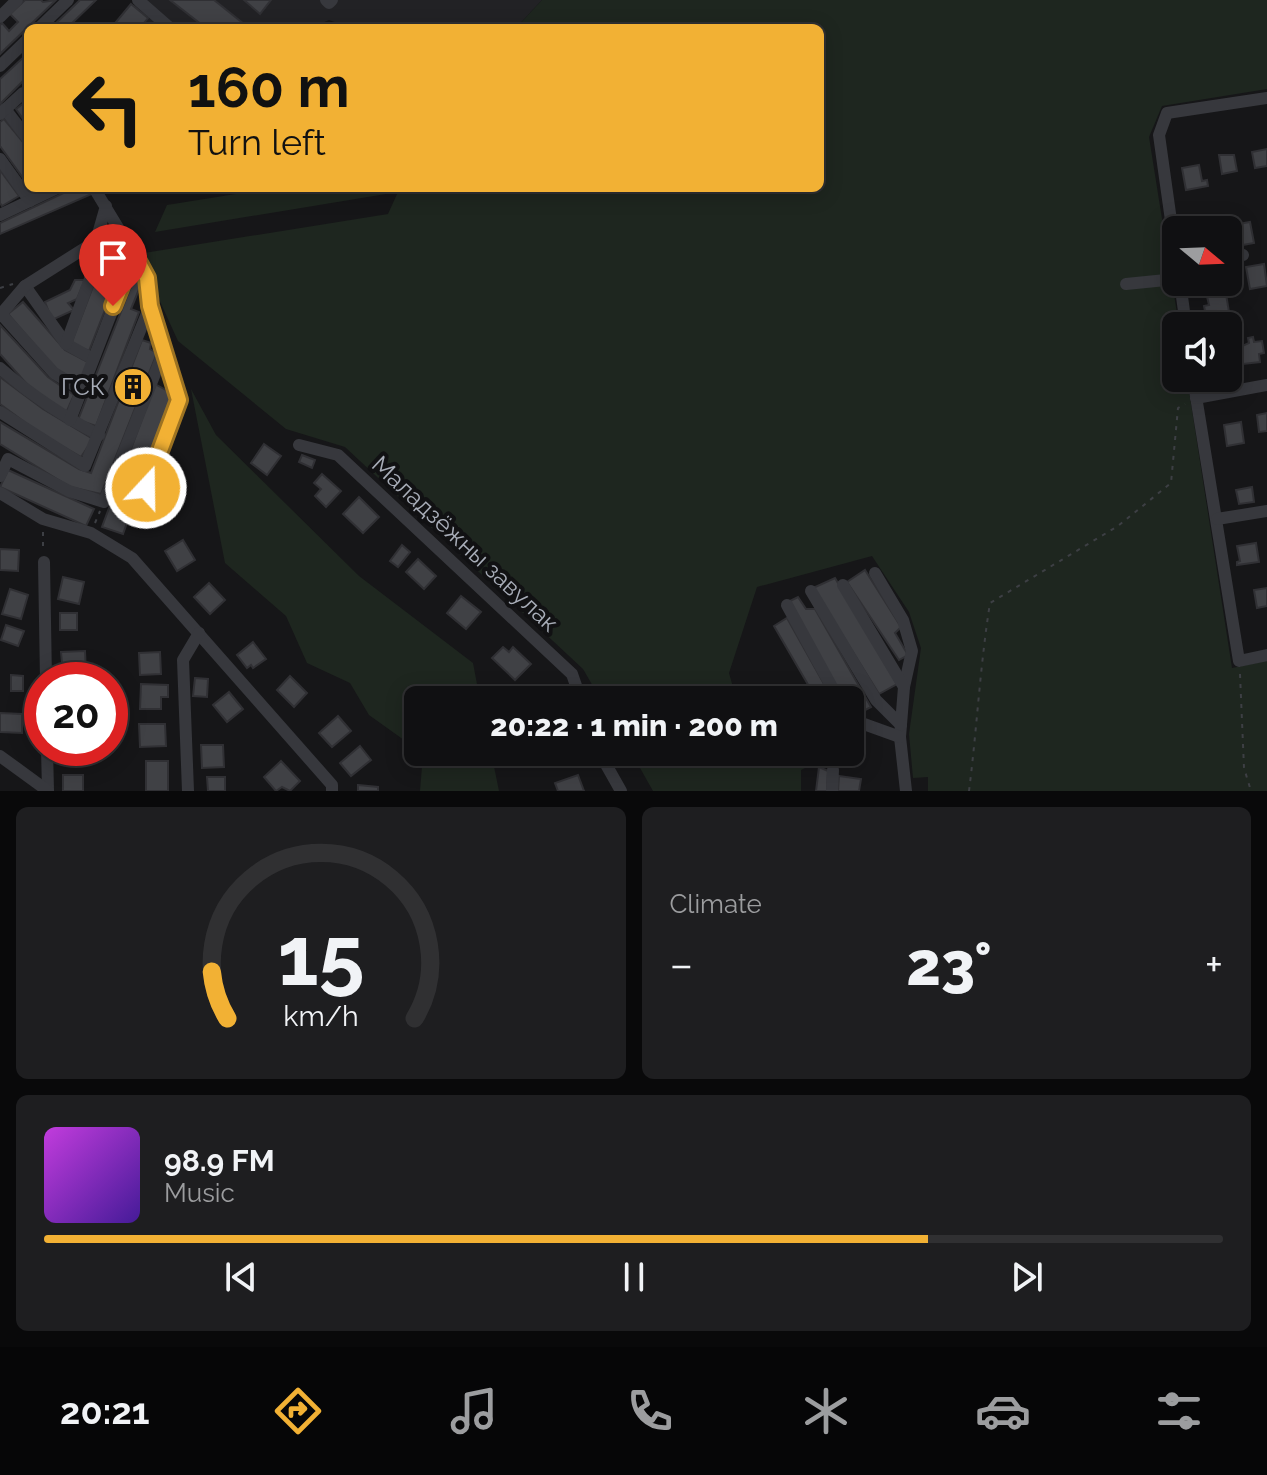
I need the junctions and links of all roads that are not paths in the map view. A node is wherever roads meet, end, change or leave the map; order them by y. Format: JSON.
{"nodes":[{"id":1,"x":68,"y":0,"type":"edge"},
{"id":2,"x":138,"y":0,"type":"edge"},
{"id":3,"x":326,"y":0,"type":"edge"},
{"id":4,"x":332,"y":0,"type":"edge"},
{"id":5,"x":13,"y":1,"type":"edge"},
{"id":6,"x":0,"y":17,"type":"edge"},
{"id":7,"x":43,"y":24,"type":"edge"},
{"id":8,"x":165,"y":24,"type":"edge"},
{"id":9,"x":24,"y":45,"type":"edge"},
{"id":10,"x":0,"y":66,"type":"edge"},
{"id":11,"x":24,"y":94,"type":"edge"},
{"id":12,"x":1267,"y":98,"type":"edge"},
{"id":13,"x":2,"y":112,"type":"edge"},
{"id":14,"x":24,"y":135,"type":"edge"},
{"id":15,"x":0,"y":159,"type":"edge"},
{"id":16,"x":49,"y":192,"type":"edge"},
{"id":17,"x":97,"y":192,"type":"edge"},
{"id":18,"x":30,"y":201,"type":"junction"},
{"id":19,"x":106,"y":206,"type":"junction"},
{"id":20,"x":0,"y":215,"type":"edge"},
{"id":21,"x":1170,"y":216,"type":"edge"},
{"id":22,"x":96,"y":241,"type":"junction"},
{"id":23,"x":134,"y":254,"type":"junction"},
{"id":24,"x":1162,"y":281,"type":"edge"},
{"id":25,"x":1126,"y":284,"type":"dead end"},
{"id":26,"x":25,"y":286,"type":"junction"},
{"id":27,"x":150,"y":306,"type":"junction"},
{"id":28,"x":66,"y":344,"type":"junction"},
{"id":29,"x":164,"y":351,"type":"junction"},
{"id":30,"x":93,"y":359,"type":"junction"},
{"id":31,"x":0,"y":368,"type":"edge"},
{"id":32,"x":1267,"y":385,"type":"edge"},
{"id":33,"x":82,"y":390,"type":"junction"},
{"id":34,"x":1195,"y":392,"type":"edge"},
{"id":35,"x":1196,"y":398,"type":"junction"},
{"id":36,"x":0,"y":412,"type":"edge"},
{"id":37,"x":70,"y":420,"type":"junction"},
{"id":38,"x":99,"y":435,"type":"junction"},
{"id":39,"x":299,"y":445,"type":"dead end"},
{"id":40,"x":4,"y":456,"type":"edge"},
{"id":41,"x":0,"y":476,"type":"edge"},
{"id":42,"x":0,"y":493,"type":"edge"},
{"id":43,"x":1267,"y":511,"type":"edge"},
{"id":44,"x":134,"y":518,"type":"dead end"},
{"id":45,"x":1217,"y":519,"type":"junction"},
{"id":46,"x":44,"y":562,"type":"road end"},
{"id":47,"x":875,"y":573,"type":"dead end"},
{"id":48,"x":843,"y":585,"type":"dead end"},
{"id":49,"x":811,"y":591,"type":"dead end"},
{"id":50,"x":787,"y":605,"type":"dead end"},
{"id":51,"x":199,"y":633,"type":"junction"},
{"id":52,"x":1267,"y":655,"type":"edge"},
{"id":53,"x":46,"y":662,"type":"edge"},
{"id":54,"x":576,"y":686,"type":"edge"},
{"id":55,"x":831,"y":686,"type":"edge"},
{"id":56,"x":904,"y":687,"type":"junction"},
{"id":57,"x":864,"y":722,"type":"edge"},
{"id":58,"x":901,"y":731,"type":"junction"},
{"id":59,"x":0,"y":756,"type":"edge"},
{"id":60,"x":47,"y":766,"type":"edge"},
{"id":61,"x":607,"y":766,"type":"edge"},
{"id":62,"x":833,"y":770,"type":"dead end"},
{"id":63,"x":48,"y":791,"type":"edge"},
{"id":64,"x":188,"y":791,"type":"edge"},
{"id":65,"x":332,"y":791,"type":"edge"},
{"id":66,"x":621,"y":791,"type":"edge"},
{"id":67,"x":832,"y":791,"type":"edge"},
{"id":68,"x":906,"y":791,"type":"edge"}],
"edges":[{"from":1,"to":7,"type":"street"},
{"from":2,"to":8,"type":"street"},
{"from":3,"to":4,"type":"street"},
{"from":5,"to":6,"type":"street"},
{"from":9,"to":10,"type":"street"},
{"from":11,"to":13,"type":"street"},
{"from":12,"to":21,"type":"street"},
{"from":13,"to":14,"type":"street"},
{"from":15,"to":18,"type":"street"},
{"from":16,"to":18,"type":"street"},
{"from":17,"to":19,"type":"street"},
{"from":18,"to":20,"type":"street"},
{"from":19,"to":22,"type":"street"},
{"from":19,"to":23,"type":"street"},
{"from":22,"to":26,"type":"street"},
{"from":22,"to":28,"type":"street"},
{"from":23,"to":27,"type":"street"},
{"from":23,"to":30,"type":"street"},
{"from":24,"to":25,"type":"street"},
{"from":26,"to":28,"type":"street"},
{"from":26,"to":33,"type":"street"},
{"from":27,"to":29,"type":"street"},
{"from":27,"to":38,"type":"street"},
{"from":28,"to":30,"type":"street"},
{"from":29,"to":40,"type":"street"},
{"from":29,"to":44,"type":"street"},
{"from":30,"to":33,"type":"street"},
{"from":31,"to":37,"type":"street"},
{"from":32,"to":35,"type":"street"},
{"from":33,"to":37,"type":"street"},
{"from":34,"to":35,"type":"street"},
{"from":35,"to":45,"type":"street"},
{"from":36,"to":38,"type":"street"},
{"from":37,"to":38,"type":"street"},
{"from":39,"to":54,"type":"street","name":"Маладзёжны завулак"},
{"from":40,"to":41,"type":"street"},
{"from":42,"to":51,"type":"street"},
{"from":43,"to":45,"type":"street"},
{"from":45,"to":52,"type":"street"},
{"from":46,"to":53,"type":"street"},
{"from":47,"to":56,"type":"street"},
{"from":48,"to":56,"type":"street"},
{"from":49,"to":58,"type":"street"},
{"from":50,"to":55,"type":"street"},
{"from":51,"to":64,"type":"street"},
{"from":51,"to":65,"type":"street"},
{"from":56,"to":58,"type":"street"},
{"from":57,"to":58,"type":"street"},
{"from":58,"to":68,"type":"street"},
{"from":59,"to":63,"type":"street"},
{"from":60,"to":63,"type":"street"},
{"from":61,"to":66,"type":"street"},
{"from":62,"to":67,"type":"street"}]}
